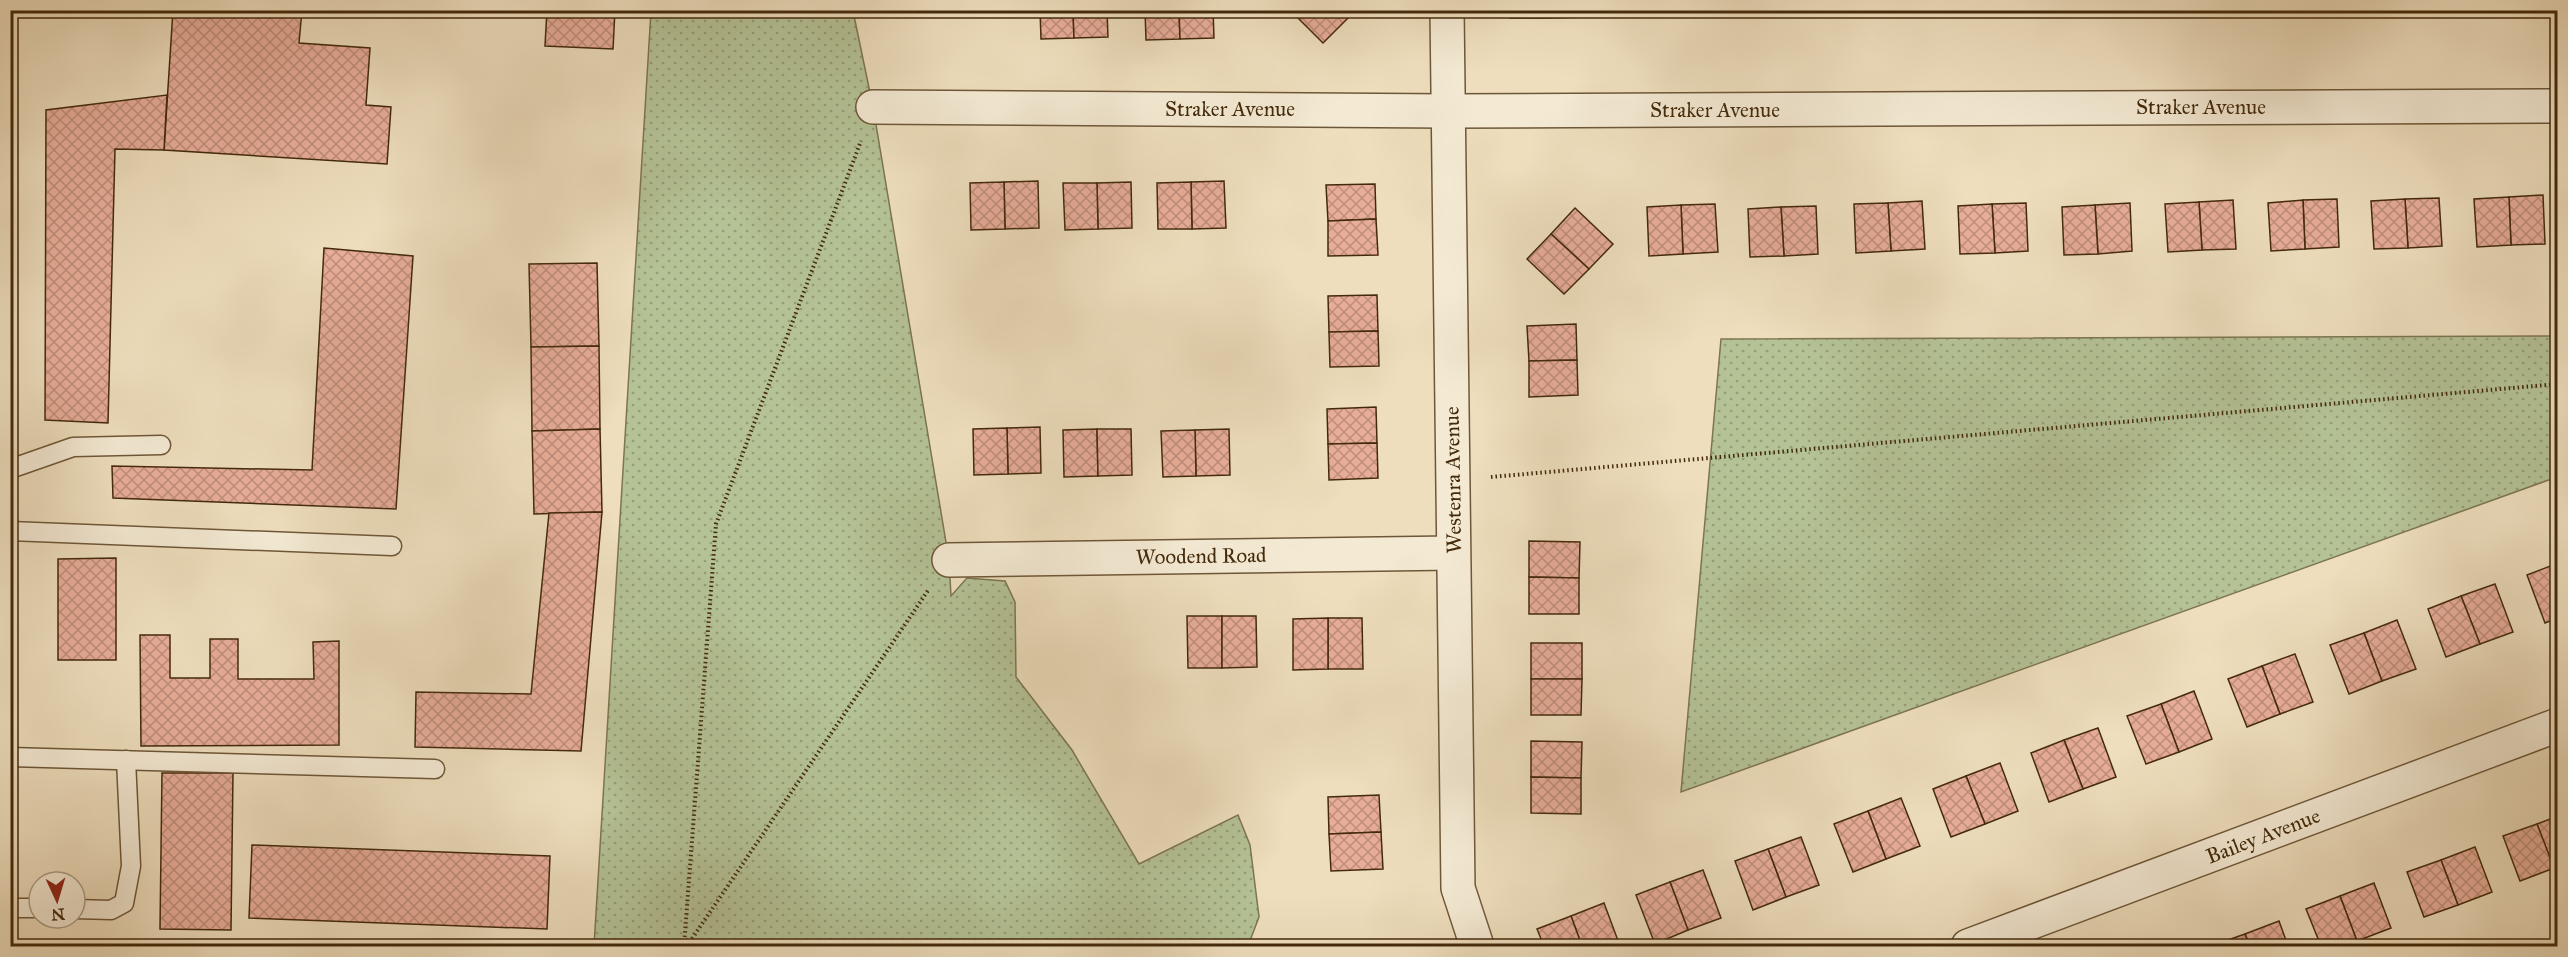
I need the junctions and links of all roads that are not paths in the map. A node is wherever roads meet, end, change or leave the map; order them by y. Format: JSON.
{"nodes":[{"id":1,"x":1447,"y":10,"type":"edge"},
{"id":2,"x":2558,"y":106,"type":"edge"},
{"id":3,"x":873,"y":107,"type":"road end"},
{"id":4,"x":1448,"y":111,"type":"junction"},
{"id":5,"x":161,"y":445,"type":"dead end"},
{"id":6,"x":10,"y":469,"type":"edge"},
{"id":7,"x":10,"y":531,"type":"edge"},
{"id":8,"x":392,"y":546,"type":"dead end"},
{"id":9,"x":1453,"y":553,"type":"junction"},
{"id":10,"x":949,"y":560,"type":"road end"},
{"id":11,"x":2558,"y":724,"type":"edge"},
{"id":12,"x":10,"y":757,"type":"edge"},
{"id":13,"x":126,"y":760,"type":"junction"},
{"id":14,"x":435,"y":770,"type":"dead end"},
{"id":15,"x":10,"y":908,"type":"edge"},
{"id":16,"x":27,"y":908,"type":"edge"},
{"id":17,"x":87,"y":909,"type":"edge"},
{"id":18,"x":1477,"y":946,"type":"edge"},
{"id":19,"x":1968,"y":946,"type":"edge"}],
"edges":[{"from":1,"to":4,"type":"street","name":"Westenra Avenue"},
{"from":2,"to":4,"type":"street","name":"Straker Avenue"},
{"from":3,"to":4,"type":"street","name":"Straker Avenue"},
{"from":4,"to":9,"type":"street","name":"Westenra Avenue"},
{"from":5,"to":6,"type":"lane"},
{"from":7,"to":8,"type":"lane"},
{"from":9,"to":10,"type":"street","name":"Woodend Road"},
{"from":9,"to":18,"type":"street","name":"Westenra Avenue"},
{"from":11,"to":19,"type":"street","name":"Bailey Avenue"},
{"from":12,"to":13,"type":"lane"},
{"from":13,"to":14,"type":"lane"},
{"from":13,"to":17,"type":"lane"},
{"from":15,"to":16,"type":"lane"}]}
